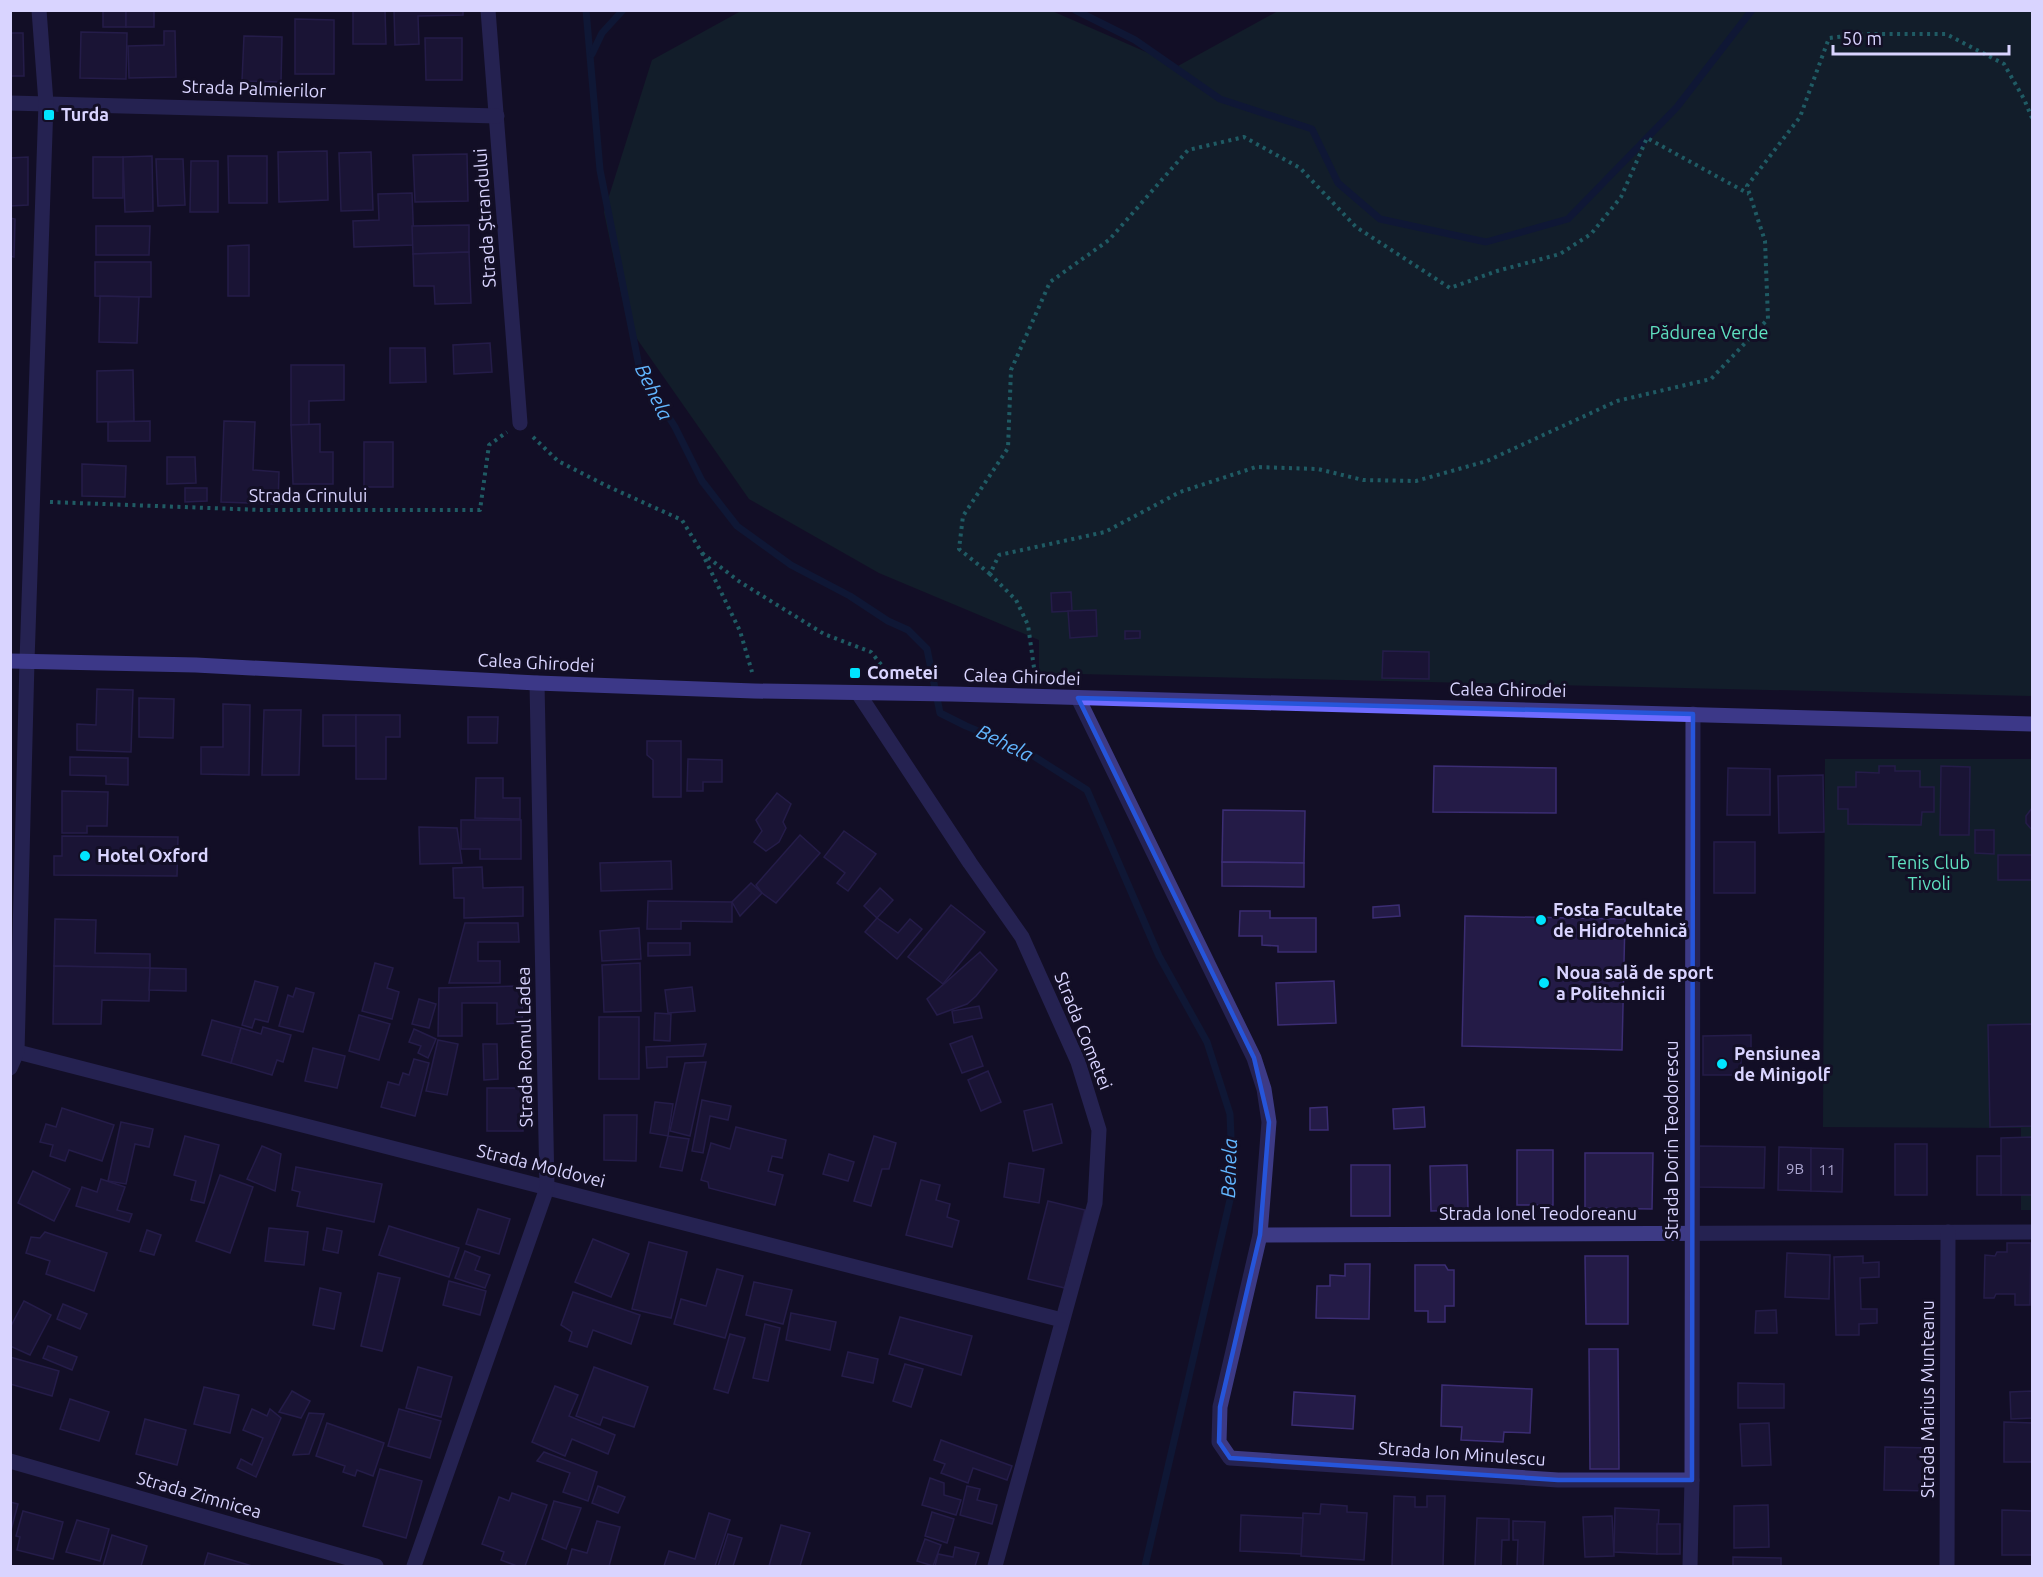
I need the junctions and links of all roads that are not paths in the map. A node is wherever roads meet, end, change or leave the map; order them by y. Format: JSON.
{"nodes":[{"id":1,"x":39,"y":10,"type":"edge"},
{"id":2,"x":488,"y":10,"type":"edge"},
{"id":3,"x":10,"y":103,"type":"edge"},
{"id":4,"x":46,"y":103,"type":"junction"},
{"id":5,"x":496,"y":116,"type":"junction"},
{"id":6,"x":519,"y":423,"type":"road end"},
{"id":7,"x":10,"y":661,"type":"edge"},
{"id":8,"x":27,"y":661,"type":"junction"},
{"id":9,"x":537,"y":683,"type":"junction"},
{"id":10,"x":858,"y":693,"type":"junction"},
{"id":11,"x":1078,"y":698,"type":"junction"},
{"id":12,"x":1693,"y":714,"type":"junction"},
{"id":13,"x":2032,"y":724,"type":"edge"},
{"id":14,"x":14,"y":1051,"type":"edge"},
{"id":15,"x":10,"y":1068,"type":"edge"},
{"id":16,"x":548,"y":1188,"type":"junction"},
{"id":17,"x":1948,"y":1232,"type":"junction"},
{"id":18,"x":2032,"y":1232,"type":"edge"},
{"id":19,"x":1691,"y":1233,"type":"junction"},
{"id":20,"x":1260,"y":1235,"type":"junction"},
{"id":21,"x":1062,"y":1320,"type":"junction"},
{"id":22,"x":10,"y":1461,"type":"edge"},
{"id":23,"x":1692,"y":1480,"type":"junction"},
{"id":24,"x":376,"y":1566,"type":"edge"},
{"id":25,"x":414,"y":1566,"type":"edge"},
{"id":26,"x":995,"y":1566,"type":"edge"},
{"id":27,"x":1690,"y":1566,"type":"edge"},
{"id":28,"x":1947,"y":1566,"type":"edge"}],
"edges":[{"from":1,"to":4,"type":"street"},
{"from":2,"to":5,"type":"street","name":"Strada Ștrandului"},
{"from":3,"to":4,"type":"street","name":"Strada Palmierilor"},
{"from":4,"to":5,"type":"street","name":"Strada Palmierilor"},
{"from":4,"to":8,"type":"street"},
{"from":5,"to":6,"type":"street","name":"Strada Ștrandului"},
{"from":7,"to":8,"type":"street","name":"Calea Ghirodei"},
{"from":8,"to":9,"type":"street","name":"Calea Ghirodei"},
{"from":8,"to":14,"type":"street"},
{"from":9,"to":10,"type":"street","name":"Calea Ghirodei"},
{"from":9,"to":16,"type":"street","name":"Strada Romul Ladea"},
{"from":10,"to":11,"type":"street","name":"Calea Ghirodei"},
{"from":10,"to":21,"type":"street","name":"Strada Cometei"},
{"from":11,"to":12,"type":"street","name":"Calea Ghirodei"},
{"from":11,"to":20,"type":"street"},
{"from":12,"to":13,"type":"street","name":"Calea Ghirodei"},
{"from":12,"to":19,"type":"street","name":"Strada Dorin Teodorescu"},
{"from":14,"to":15,"type":"street"},
{"from":14,"to":16,"type":"street","name":"Strada Moldovei"},
{"from":16,"to":21,"type":"street","name":"Strada Moldovei"},
{"from":16,"to":25,"type":"street","name":"Strada Romul Ladea"},
{"from":17,"to":18,"type":"street","name":"Strada Ionel Teodoreanu"},
{"from":17,"to":19,"type":"street","name":"Strada Ionel Teodoreanu"},
{"from":17,"to":28,"type":"street","name":"Strada Marius Munteanu"},
{"from":19,"to":20,"type":"street","name":"Strada Ionel Teodoreanu"},
{"from":19,"to":23,"type":"street","name":"Strada Dorin Teodorescu"},
{"from":20,"to":23,"type":"street","name":"Strada Ion Minulescu"},
{"from":21,"to":26,"type":"street","name":"Strada Cometei"},
{"from":22,"to":24,"type":"street","name":"Strada Zimnicea"},
{"from":23,"to":27,"type":"street","name":"Strada Dorin Teodorescu"}]}
